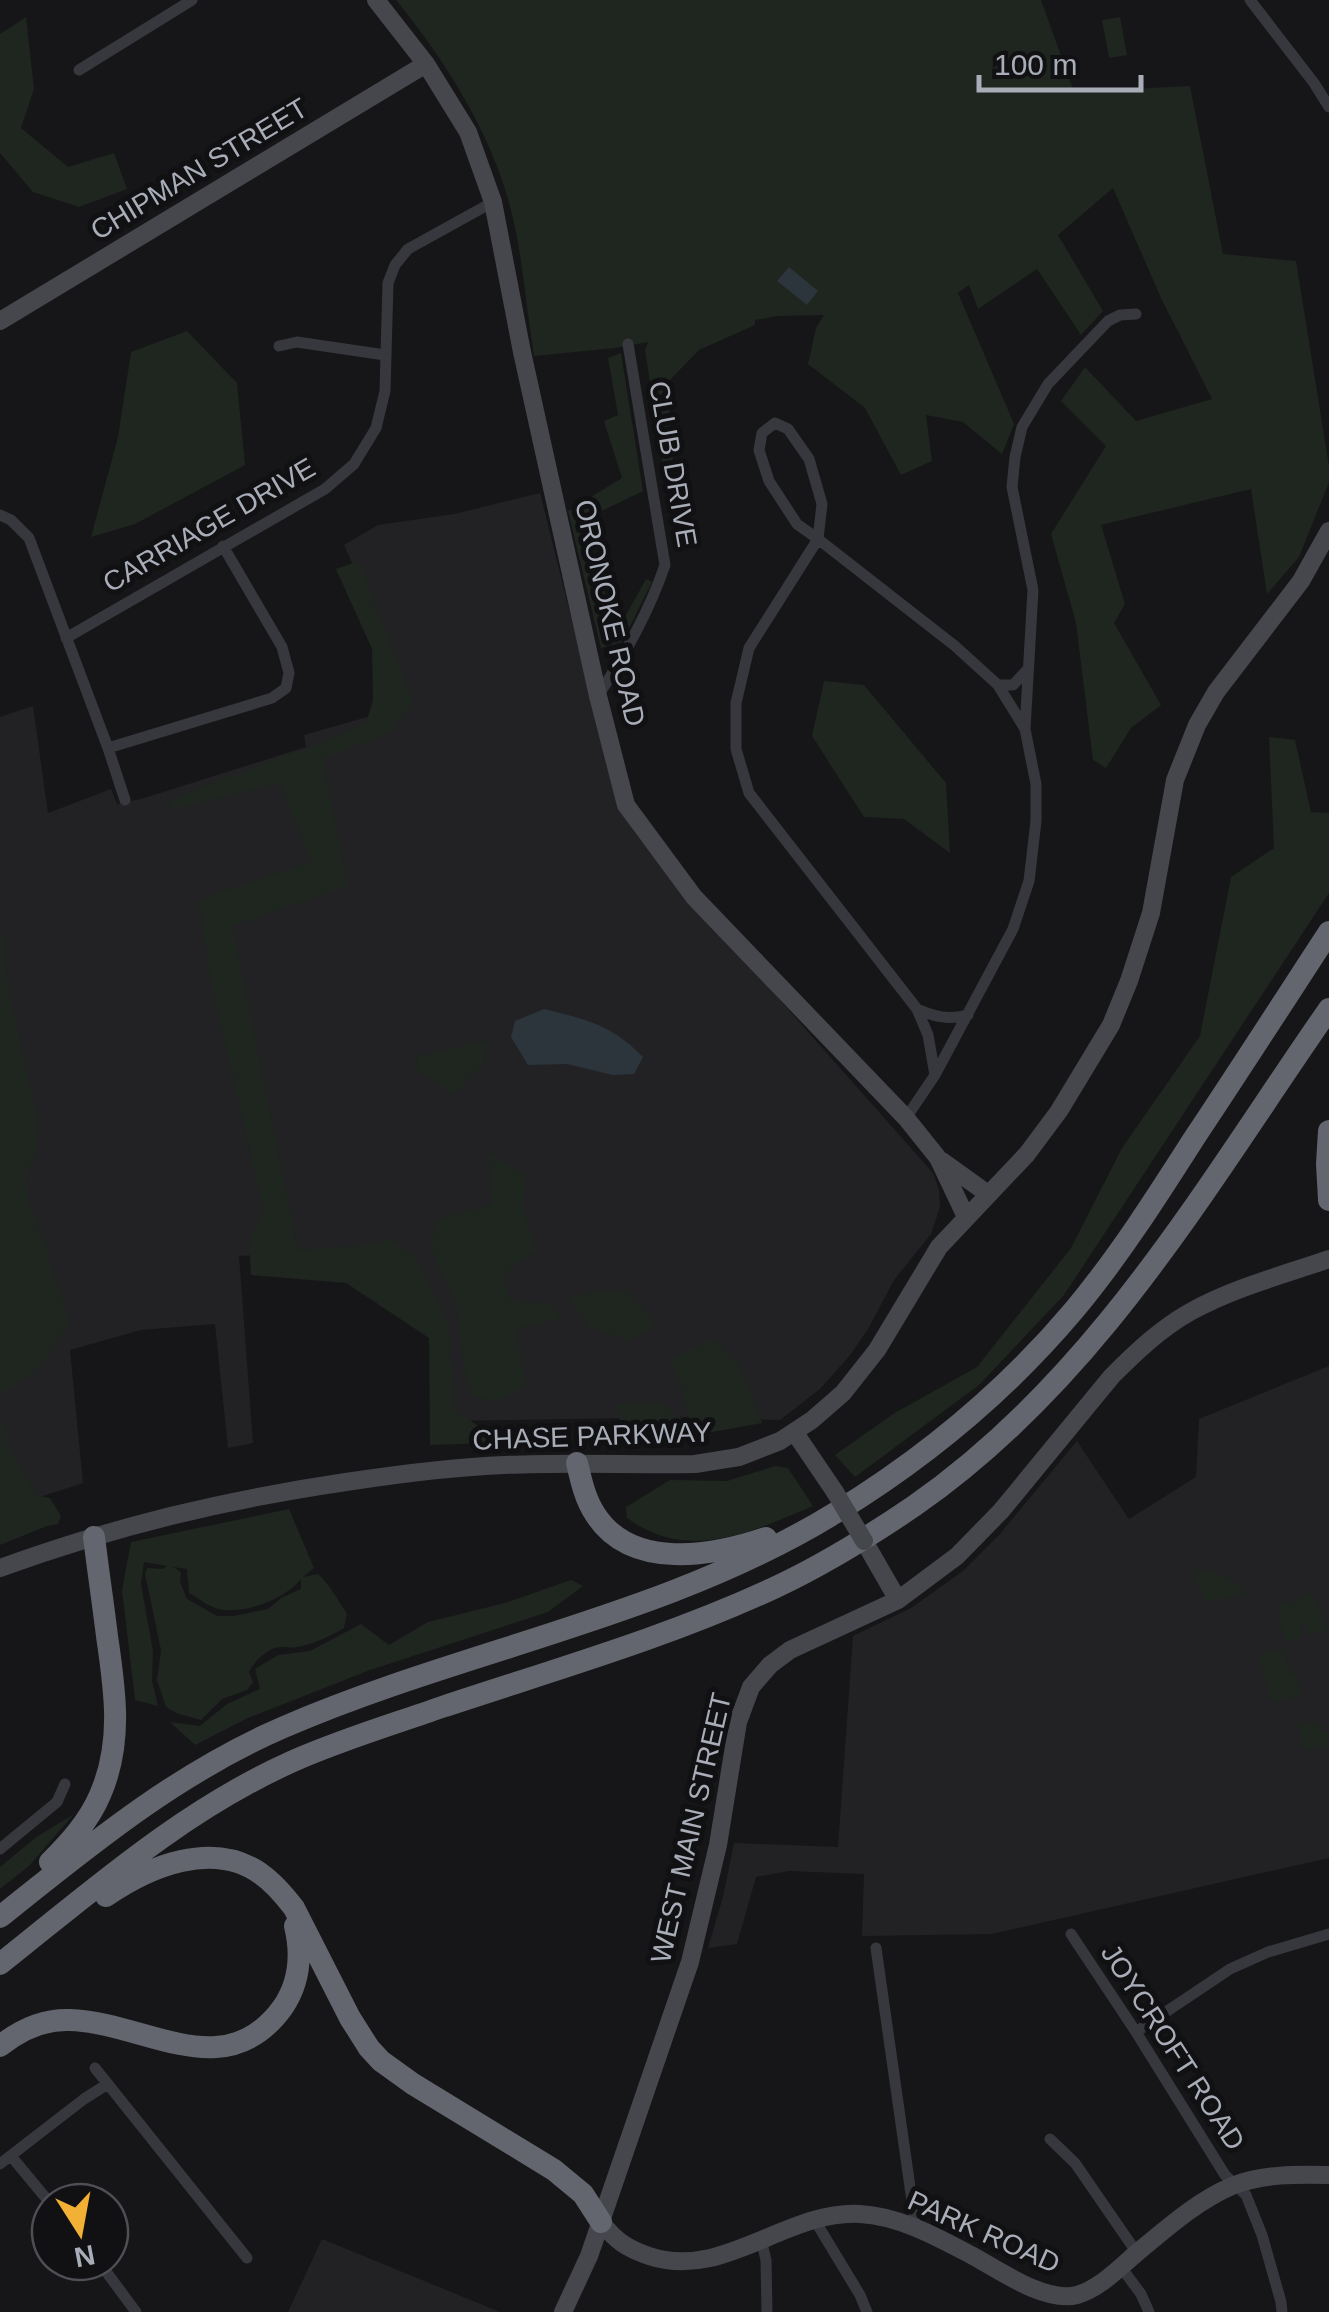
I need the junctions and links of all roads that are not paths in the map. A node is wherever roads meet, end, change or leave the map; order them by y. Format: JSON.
{"nodes":[{"id":1,"x":192,"y":0,"type":"edge"},
{"id":2,"x":376,"y":0,"type":"edge"},
{"id":3,"x":1250,"y":0,"type":"edge"},
{"id":4,"x":426,"y":64,"type":"junction"},
{"id":5,"x":79,"y":70,"type":"dead end"},
{"id":6,"x":1329,"y":107,"type":"edge"},
{"id":7,"x":493,"y":202,"type":"junction"},
{"id":8,"x":1136,"y":314,"type":"dead end"},
{"id":9,"x":0,"y":321,"type":"edge"},
{"id":10,"x":628,"y":344,"type":"dead end"},
{"id":11,"x":279,"y":346,"type":"dead end"},
{"id":12,"x":386,"y":355,"type":"junction"},
{"id":13,"x":0,"y":515,"type":"edge"},
{"id":14,"x":1329,"y":531,"type":"edge"},
{"id":15,"x":818,"y":539,"type":"junction"},
{"id":16,"x":222,"y":546,"type":"junction"},
{"id":17,"x":66,"y":638,"type":"junction"},
{"id":18,"x":1028,"y":670,"type":"junction"},
{"id":19,"x":998,"y":686,"type":"junction"},
{"id":20,"x":598,"y":696,"type":"junction"},
{"id":21,"x":1025,"y":730,"type":"junction"},
{"id":22,"x":108,"y":748,"type":"junction"},
{"id":23,"x":124,"y":800,"type":"dead end"},
{"id":24,"x":1329,"y":932,"type":"edge"},
{"id":25,"x":918,"y":1009,"type":"junction"},
{"id":26,"x":1329,"y":1009,"type":"edge"},
{"id":27,"x":968,"y":1016,"type":"junction"},
{"id":28,"x":935,"y":1075,"type":"junction"},
{"id":29,"x":906,"y":1118,"type":"junction"},
{"id":30,"x":1329,"y":1132,"type":"edge"},
{"id":31,"x":938,"y":1158,"type":"junction"},
{"id":32,"x":988,"y":1194,"type":"junction"},
{"id":33,"x":1329,"y":1200,"type":"edge"},
{"id":34,"x":966,"y":1216,"type":"junction"},
{"id":35,"x":1329,"y":1259,"type":"edge"},
{"id":36,"x":795,"y":1433,"type":"junction"},
{"id":37,"x":578,"y":1463,"type":"junction"},
{"id":38,"x":899,"y":1471,"type":"junction"},
{"id":39,"x":94,"y":1536,"type":"junction"},
{"id":40,"x":0,"y":1568,"type":"edge"},
{"id":41,"x":898,"y":1600,"type":"junction"},
{"id":42,"x":65,"y":1784,"type":"dead end"},
{"id":43,"x":0,"y":1849,"type":"edge"},
{"id":44,"x":261,"y":1874,"type":"junction"},
{"id":45,"x":0,"y":1914,"type":"edge"},
{"id":46,"x":1071,"y":1934,"type":"dead end"},
{"id":47,"x":1329,"y":1934,"type":"edge"},
{"id":48,"x":876,"y":1948,"type":"dead end"},
{"id":49,"x":0,"y":1968,"type":"edge"},
{"id":50,"x":1136,"y":2032,"type":"junction"},
{"id":51,"x":0,"y":2046,"type":"edge"},
{"id":52,"x":95,"y":2068,"type":"dead end"},
{"id":53,"x":106,"y":2085,"type":"junction"},
{"id":54,"x":1050,"y":2138,"type":"dead end"},
{"id":55,"x":5,"y":2160,"type":"edge"},
{"id":56,"x":1329,"y":2175,"type":"edge"},
{"id":57,"x":30,"y":2184,"type":"edge"},
{"id":58,"x":1235,"y":2185,"type":"junction"},
{"id":59,"x":814,"y":2219,"type":"junction"},
{"id":60,"x":601,"y":2222,"type":"junction"},
{"id":61,"x":916,"y":2228,"type":"junction"},
{"id":62,"x":761,"y":2240,"type":"junction"},
{"id":63,"x":1136,"y":2253,"type":"junction"},
{"id":64,"x":248,"y":2258,"type":"dead end"},
{"id":65,"x":1121,"y":2266,"type":"junction"},
{"id":66,"x":113,"y":2282,"type":"edge"},
{"id":67,"x":136,"y":2312,"type":"edge"},
{"id":68,"x":563,"y":2312,"type":"edge"},
{"id":69,"x":767,"y":2312,"type":"edge"},
{"id":70,"x":867,"y":2312,"type":"edge"},
{"id":71,"x":1149,"y":2312,"type":"edge"},
{"id":72,"x":1282,"y":2312,"type":"edge"}],
"edges":[{"from":1,"to":5,"type":"street"},
{"from":2,"to":4,"type":"main road","name":"ORONOKE ROAD"},
{"from":3,"to":6,"type":"street"},
{"from":4,"to":7,"type":"main road","name":"ORONOKE ROAD"},
{"from":4,"to":9,"type":"main road","name":"CHIPMAN STREET"},
{"from":7,"to":12,"type":"street","name":"CARRIAGE DRIVE"},
{"from":7,"to":20,"type":"main road","name":"ORONOKE ROAD"},
{"from":8,"to":18,"type":"street"},
{"from":10,"to":20,"type":"street","name":"CLUB DRIVE"},
{"from":11,"to":12,"type":"street"},
{"from":12,"to":16,"type":"street","name":"CARRIAGE DRIVE"},
{"from":13,"to":17,"type":"street"},
{"from":14,"to":32,"type":"main road","name":"CHASE PARKWAY"},
{"from":15,"to":15,"type":"street"},
{"from":15,"to":19,"type":"street"},
{"from":15,"to":25,"type":"street"},
{"from":16,"to":17,"type":"street","name":"CARRIAGE DRIVE"},
{"from":16,"to":22,"type":"street"},
{"from":17,"to":22,"type":"street"},
{"from":18,"to":19,"type":"street"},
{"from":18,"to":21,"type":"street"},
{"from":19,"to":21,"type":"street"},
{"from":20,"to":29,"type":"main road","name":"ORONOKE ROAD"},
{"from":21,"to":27,"type":"street"},
{"from":22,"to":23,"type":"street"},
{"from":24,"to":38,"type":"highway"},
{"from":25,"to":27,"type":"street"},
{"from":25,"to":28,"type":"street"},
{"from":26,"to":49,"type":"highway"},
{"from":27,"to":28,"type":"street"},
{"from":28,"to":29,"type":"street"},
{"from":29,"to":31,"type":"main road","name":"ORONOKE ROAD"},
{"from":30,"to":33,"type":"highway"},
{"from":31,"to":32,"type":"main road","name":"ORONOKE ROAD"},
{"from":31,"to":34,"type":"main road","name":"ORONOKE ROAD"},
{"from":32,"to":34,"type":"main road","name":"CHASE PARKWAY"},
{"from":34,"to":36,"type":"main road","name":"CHASE PARKWAY"},
{"from":35,"to":41,"type":"main road"},
{"from":36,"to":37,"type":"main road","name":"CHASE PARKWAY"},
{"from":36,"to":41,"type":"main road","bridge":true},
{"from":37,"to":38,"type":"highway"},
{"from":37,"to":39,"type":"main road","name":"CHASE PARKWAY"},
{"from":38,"to":45,"type":"highway"},
{"from":39,"to":40,"type":"main road","name":"CHASE PARKWAY"},
{"from":39,"to":45,"type":"highway"},
{"from":41,"to":60,"type":"main road","name":"WEST MAIN STREET"},
{"from":42,"to":43,"type":"street"},
{"from":44,"to":49,"type":"highway"},
{"from":44,"to":51,"type":"highway"},
{"from":44,"to":60,"type":"highway"},
{"from":46,"to":50,"type":"street","name":"JOYCROFT ROAD"},
{"from":47,"to":50,"type":"street"},
{"from":48,"to":61,"type":"street"},
{"from":50,"to":58,"type":"street","name":"JOYCROFT ROAD"},
{"from":52,"to":53,"type":"street"},
{"from":53,"to":55,"type":"street"},
{"from":53,"to":64,"type":"street"},
{"from":54,"to":63,"type":"street"},
{"from":55,"to":57,"type":"street"},
{"from":56,"to":58,"type":"main road","name":"PARK ROAD"},
{"from":58,"to":63,"type":"main road","name":"PARK ROAD"},
{"from":58,"to":72,"type":"street","name":"JOYCROFT ROAD"},
{"from":59,"to":61,"type":"main road","name":"PARK ROAD"},
{"from":59,"to":62,"type":"main road","name":"PARK ROAD"},
{"from":59,"to":70,"type":"street"},
{"from":60,"to":62,"type":"main road","name":"PARK ROAD"},
{"from":60,"to":68,"type":"main road","name":"WEST MAIN STREET"},
{"from":61,"to":65,"type":"main road","name":"PARK ROAD"},
{"from":62,"to":69,"type":"street"},
{"from":63,"to":65,"type":"main road","name":"PARK ROAD"},
{"from":65,"to":71,"type":"street"},
{"from":66,"to":67,"type":"street"}]}
